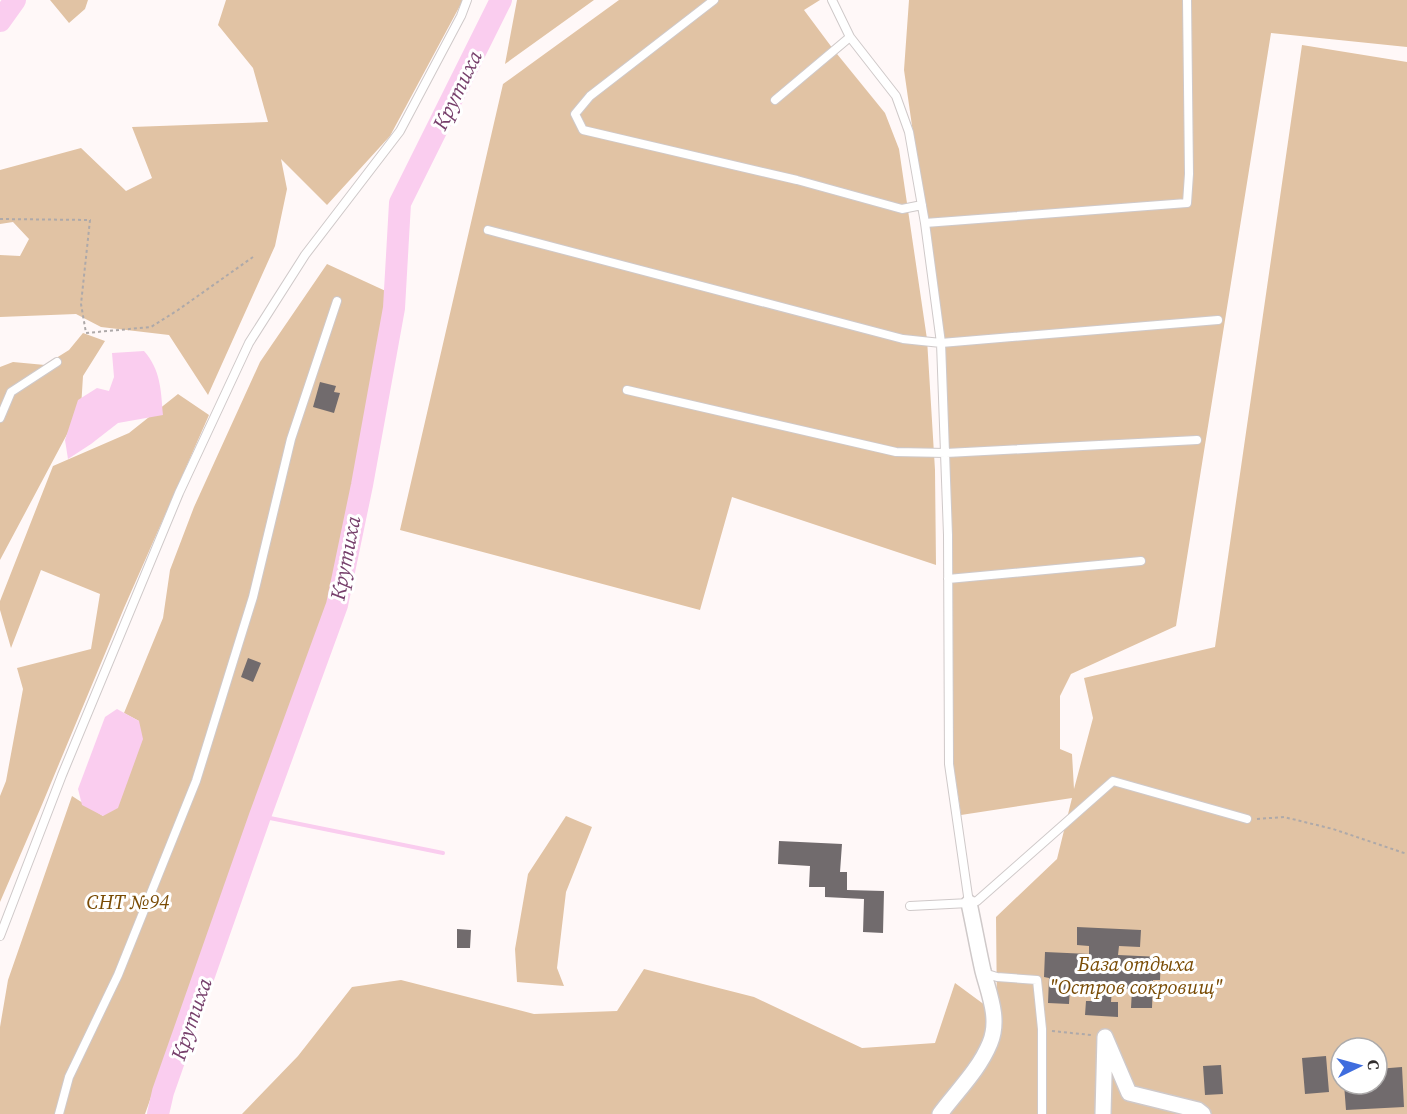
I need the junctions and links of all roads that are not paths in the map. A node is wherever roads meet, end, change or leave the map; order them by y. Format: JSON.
{"nodes":[{"id":1,"x":467,"y":0,"type":"edge"},
{"id":2,"x":714,"y":0,"type":"edge"},
{"id":3,"x":832,"y":0,"type":"edge"},
{"id":4,"x":1187,"y":0,"type":"edge"},
{"id":5,"x":850,"y":37,"type":"junction"},
{"id":6,"x":775,"y":100,"type":"dead end"},
{"id":7,"x":922,"y":205,"type":"junction"},
{"id":8,"x":926,"y":223,"type":"junction"},
{"id":9,"x":488,"y":230,"type":"dead end"},
{"id":10,"x":337,"y":301,"type":"dead end"},
{"id":11,"x":1218,"y":320,"type":"dead end"},
{"id":12,"x":942,"y":343,"type":"junction"},
{"id":13,"x":57,"y":362,"type":"dead end"},
{"id":14,"x":627,"y":390,"type":"dead end"},
{"id":15,"x":0,"y":418,"type":"edge"},
{"id":16,"x":1197,"y":440,"type":"dead end"},
{"id":17,"x":946,"y":453,"type":"junction"},
{"id":18,"x":1141,"y":561,"type":"dead end"},
{"id":19,"x":948,"y":579,"type":"junction"},
{"id":20,"x":1247,"y":819,"type":"road end"},
{"id":21,"x":969,"y":903,"type":"junction"},
{"id":22,"x":910,"y":906,"type":"dead end"},
{"id":23,"x":0,"y":936,"type":"edge"},
{"id":24,"x":984,"y":974,"type":"junction"},
{"id":25,"x":59,"y":1114,"type":"edge"},
{"id":26,"x":940,"y":1114,"type":"edge"},
{"id":27,"x":1042,"y":1114,"type":"edge"},
{"id":28,"x":1103,"y":1114,"type":"edge"},
{"id":29,"x":1203,"y":1114,"type":"edge"}],
"edges":[{"from":1,"to":23,"type":"lane"},
{"from":2,"to":7,"type":"lane"},
{"from":3,"to":5,"type":"lane"},
{"from":4,"to":8,"type":"lane"},
{"from":5,"to":6,"type":"lane"},
{"from":5,"to":7,"type":"lane"},
{"from":7,"to":8,"type":"lane"},
{"from":8,"to":12,"type":"lane"},
{"from":9,"to":12,"type":"lane"},
{"from":10,"to":25,"type":"lane"},
{"from":11,"to":12,"type":"lane"},
{"from":12,"to":17,"type":"lane"},
{"from":13,"to":15,"type":"lane"},
{"from":14,"to":17,"type":"lane"},
{"from":16,"to":17,"type":"lane"},
{"from":17,"to":19,"type":"lane"},
{"from":18,"to":19,"type":"lane"},
{"from":19,"to":21,"type":"lane"},
{"from":20,"to":21,"type":"lane"},
{"from":21,"to":22,"type":"lane"},
{"from":21,"to":24,"type":"street"},
{"from":24,"to":26,"type":"street"},
{"from":24,"to":27,"type":"lane"},
{"from":28,"to":29,"type":"street"}]}
